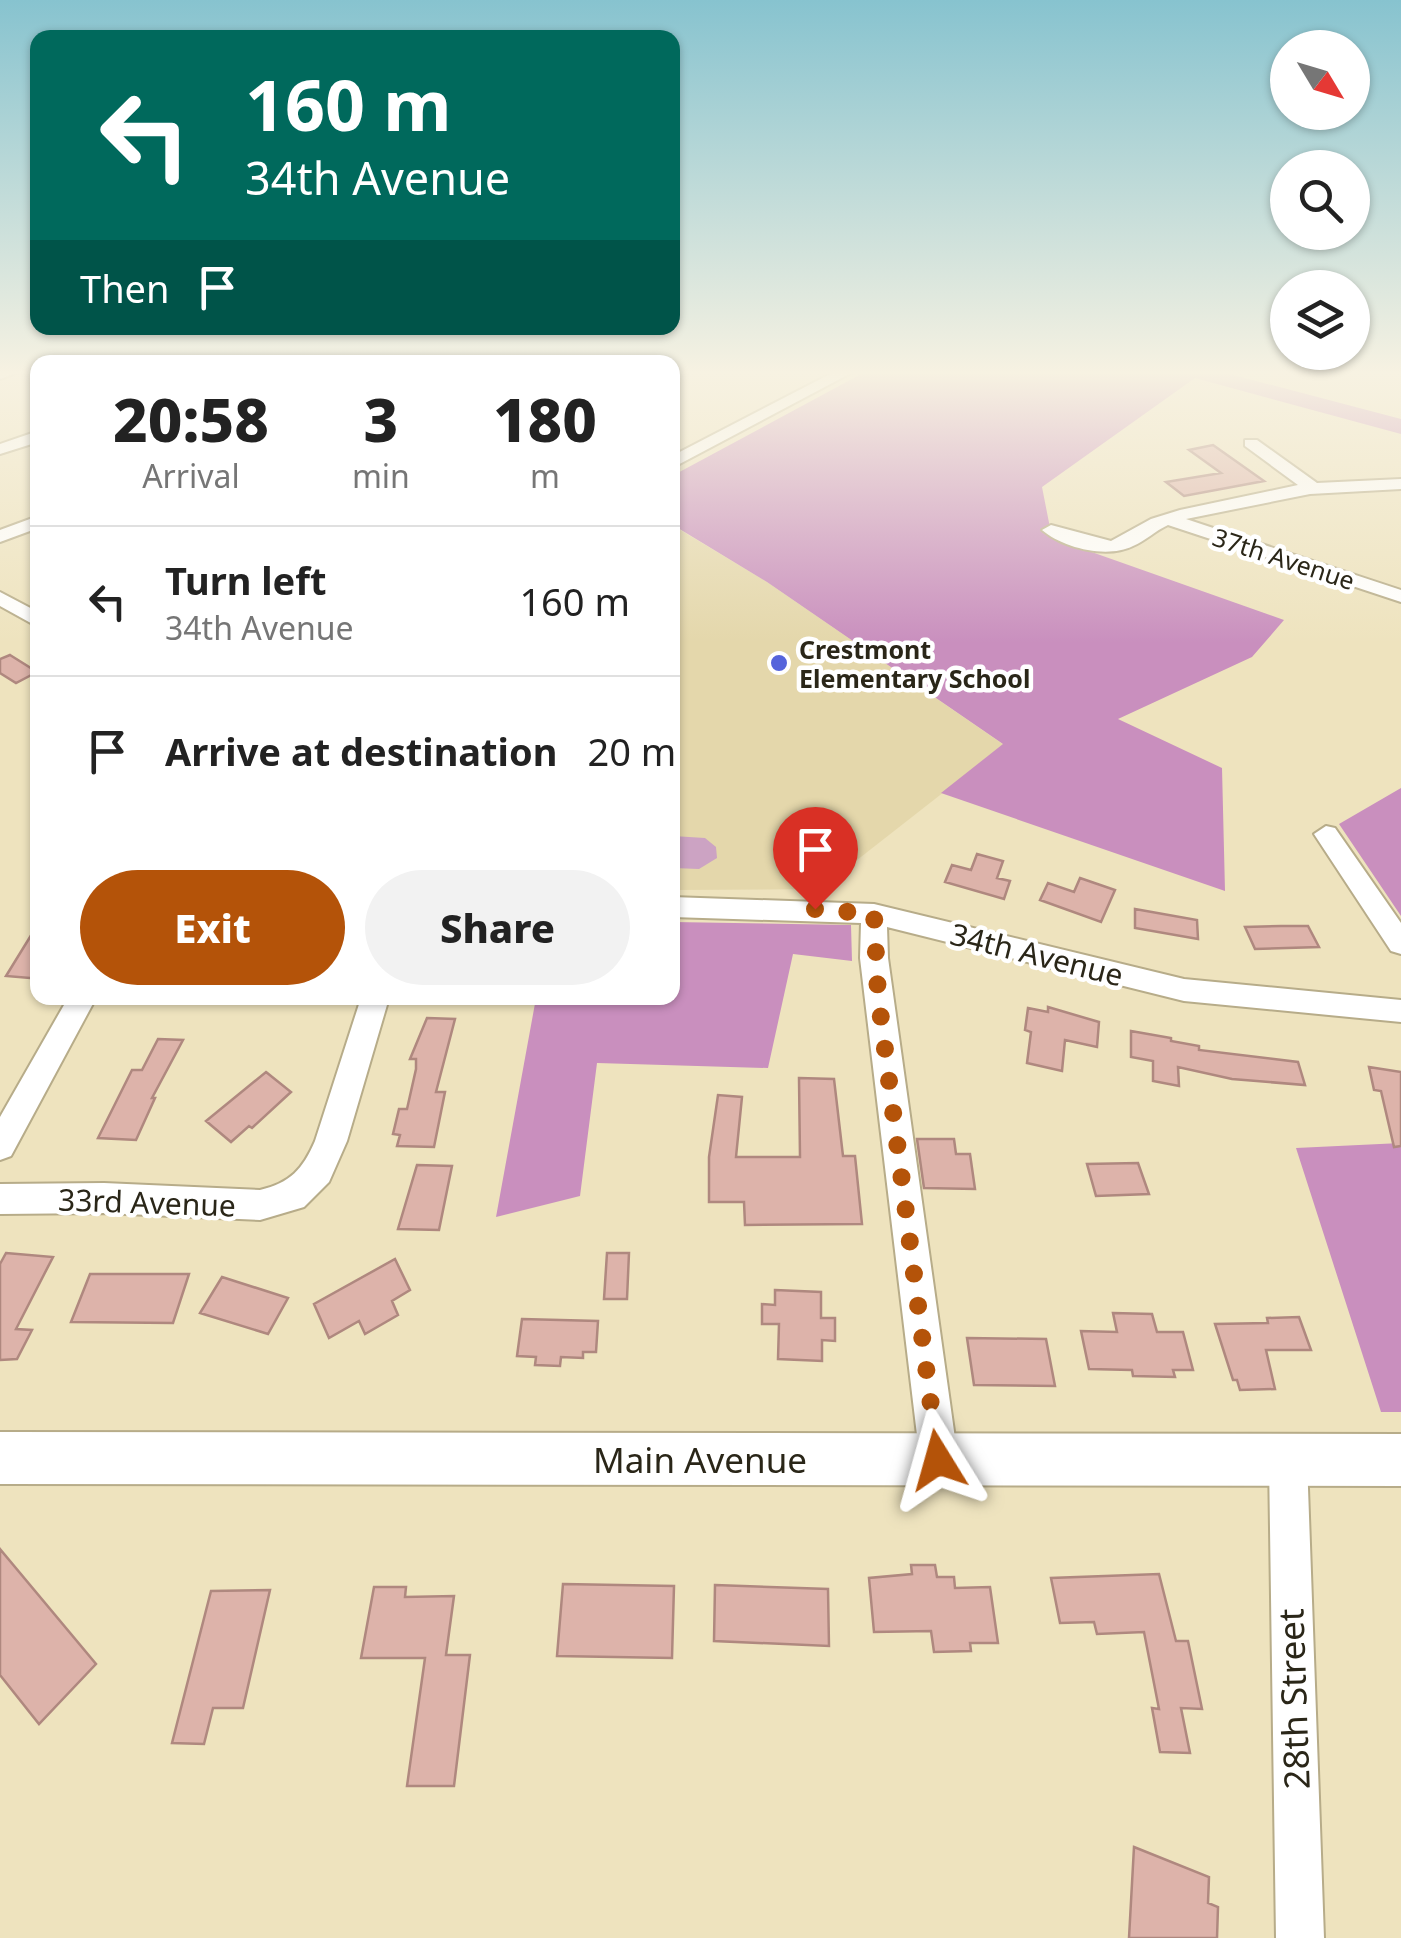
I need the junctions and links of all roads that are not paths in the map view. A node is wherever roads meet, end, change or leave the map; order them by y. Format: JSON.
{"nodes":[{"id":1,"x":1278,"y":462,"type":"edge"},
{"id":2,"x":1401,"y":484,"type":"edge"},
{"id":3,"x":1317,"y":490,"type":"junction"},
{"id":4,"x":1168,"y":519,"type":"junction"},
{"id":5,"x":30,"y":524,"type":"edge"},
{"id":6,"x":1052,"y":530,"type":"dead end"},
{"id":7,"x":0,"y":536,"type":"edge"},
{"id":8,"x":1401,"y":596,"type":"edge"},
{"id":9,"x":0,"y":598,"type":"edge"},
{"id":10,"x":30,"y":616,"type":"edge"},
{"id":11,"x":1326,"y":834,"type":"dead end"},
{"id":12,"x":680,"y":908,"type":"edge"},
{"id":13,"x":874,"y":914,"type":"junction"},
{"id":14,"x":1401,"y":944,"type":"edge"},
{"id":15,"x":78,"y":1005,"type":"edge"},
{"id":16,"x":373,"y":1005,"type":"edge"},
{"id":17,"x":1401,"y":1011,"type":"edge"},
{"id":18,"x":0,"y":1146,"type":"edge"},
{"id":19,"x":0,"y":1200,"type":"edge"},
{"id":20,"x":0,"y":1458,"type":"edge"},
{"id":21,"x":938,"y":1460,"type":"junction"},
{"id":22,"x":1288,"y":1460,"type":"junction"},
{"id":23,"x":1401,"y":1460,"type":"edge"},
{"id":24,"x":1300,"y":1938,"type":"edge"}],
"edges":[{"from":1,"to":3,"type":"street"},
{"from":2,"to":3,"type":"street"},
{"from":3,"to":4,"type":"street"},
{"from":4,"to":6,"type":"street"},
{"from":4,"to":8,"type":"street","name":"37th Avenue"},
{"from":5,"to":7,"type":"street"},
{"from":9,"to":10,"type":"street"},
{"from":11,"to":14,"type":"street"},
{"from":12,"to":13,"type":"street","name":"34th Avenue"},
{"from":13,"to":17,"type":"street","name":"34th Avenue"},
{"from":13,"to":21,"type":"street"},
{"from":15,"to":18,"type":"street"},
{"from":16,"to":19,"type":"street","name":"33rd Avenue"},
{"from":20,"to":21,"type":"main road","name":"Main Avenue"},
{"from":21,"to":22,"type":"main road","name":"Main Avenue"},
{"from":22,"to":23,"type":"main road","name":"Main Avenue"},
{"from":22,"to":24,"type":"street","name":"28th Street"}]}
